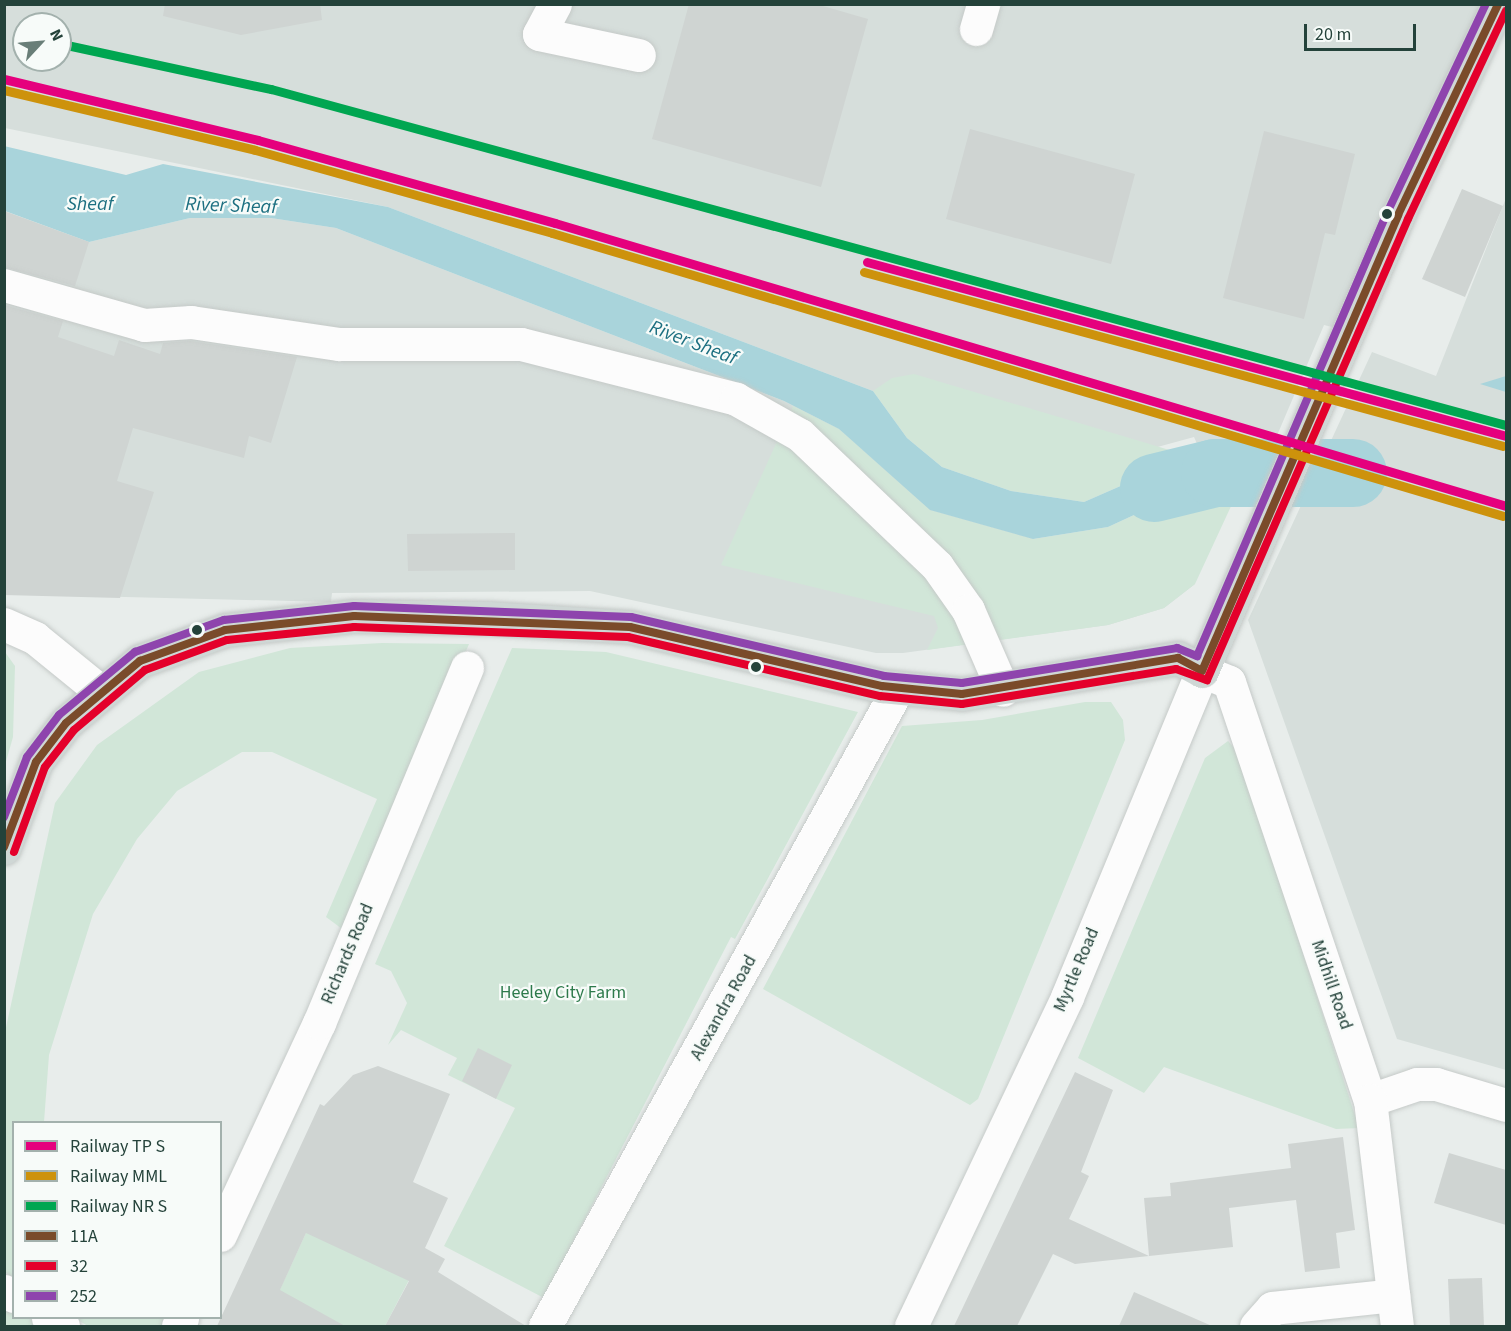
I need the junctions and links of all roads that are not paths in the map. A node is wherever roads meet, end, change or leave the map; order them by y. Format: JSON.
{"nodes":[{"id":1,"x":555,"y":4,"type":"edge"},
{"id":2,"x":1498,"y":4,"type":"edge"},
{"id":3,"x":639,"y":55,"type":"dead end"},
{"id":4,"x":4,"y":285,"type":"edge"},
{"id":5,"x":4,"y":624,"type":"edge"},
{"id":6,"x":467,"y":668,"type":"dead end"},
{"id":7,"x":1202,"y":671,"type":"junction"},
{"id":8,"x":898,"y":688,"type":"junction"},
{"id":9,"x":99,"y":690,"type":"junction"},
{"id":10,"x":1003,"y":690,"type":"junction"},
{"id":11,"x":4,"y":848,"type":"edge"},
{"id":12,"x":1370,"y":1100,"type":"junction"},
{"id":13,"x":1506,"y":1105,"type":"edge"},
{"id":14,"x":222,"y":1231,"type":"edge"},
{"id":15,"x":1395,"y":1311,"type":"edge"},
{"id":16,"x":546,"y":1326,"type":"edge"},
{"id":17,"x":911,"y":1326,"type":"edge"},
{"id":18,"x":1256,"y":1326,"type":"edge"}],
"edges":[{"from":1,"to":3,"type":"street"},
{"from":2,"to":7,"type":"main road","name":"Myrtle Road"},
{"from":4,"to":10,"type":"street"},
{"from":5,"to":9,"type":"street"},
{"from":6,"to":14,"type":"street","name":"Richards Road"},
{"from":7,"to":10,"type":"main road"},
{"from":7,"to":12,"type":"street","name":"Midhill Road"},
{"from":7,"to":17,"type":"street","name":"Myrtle Road"},
{"from":8,"to":9,"type":"main road"},
{"from":8,"to":10,"type":"main road"},
{"from":8,"to":16,"type":"street","name":"Alexandra Road"},
{"from":9,"to":11,"type":"main road"},
{"from":12,"to":13,"type":"street"},
{"from":12,"to":15,"type":"street","name":"Midhill Road"},
{"from":15,"to":18,"type":"street"}]}
